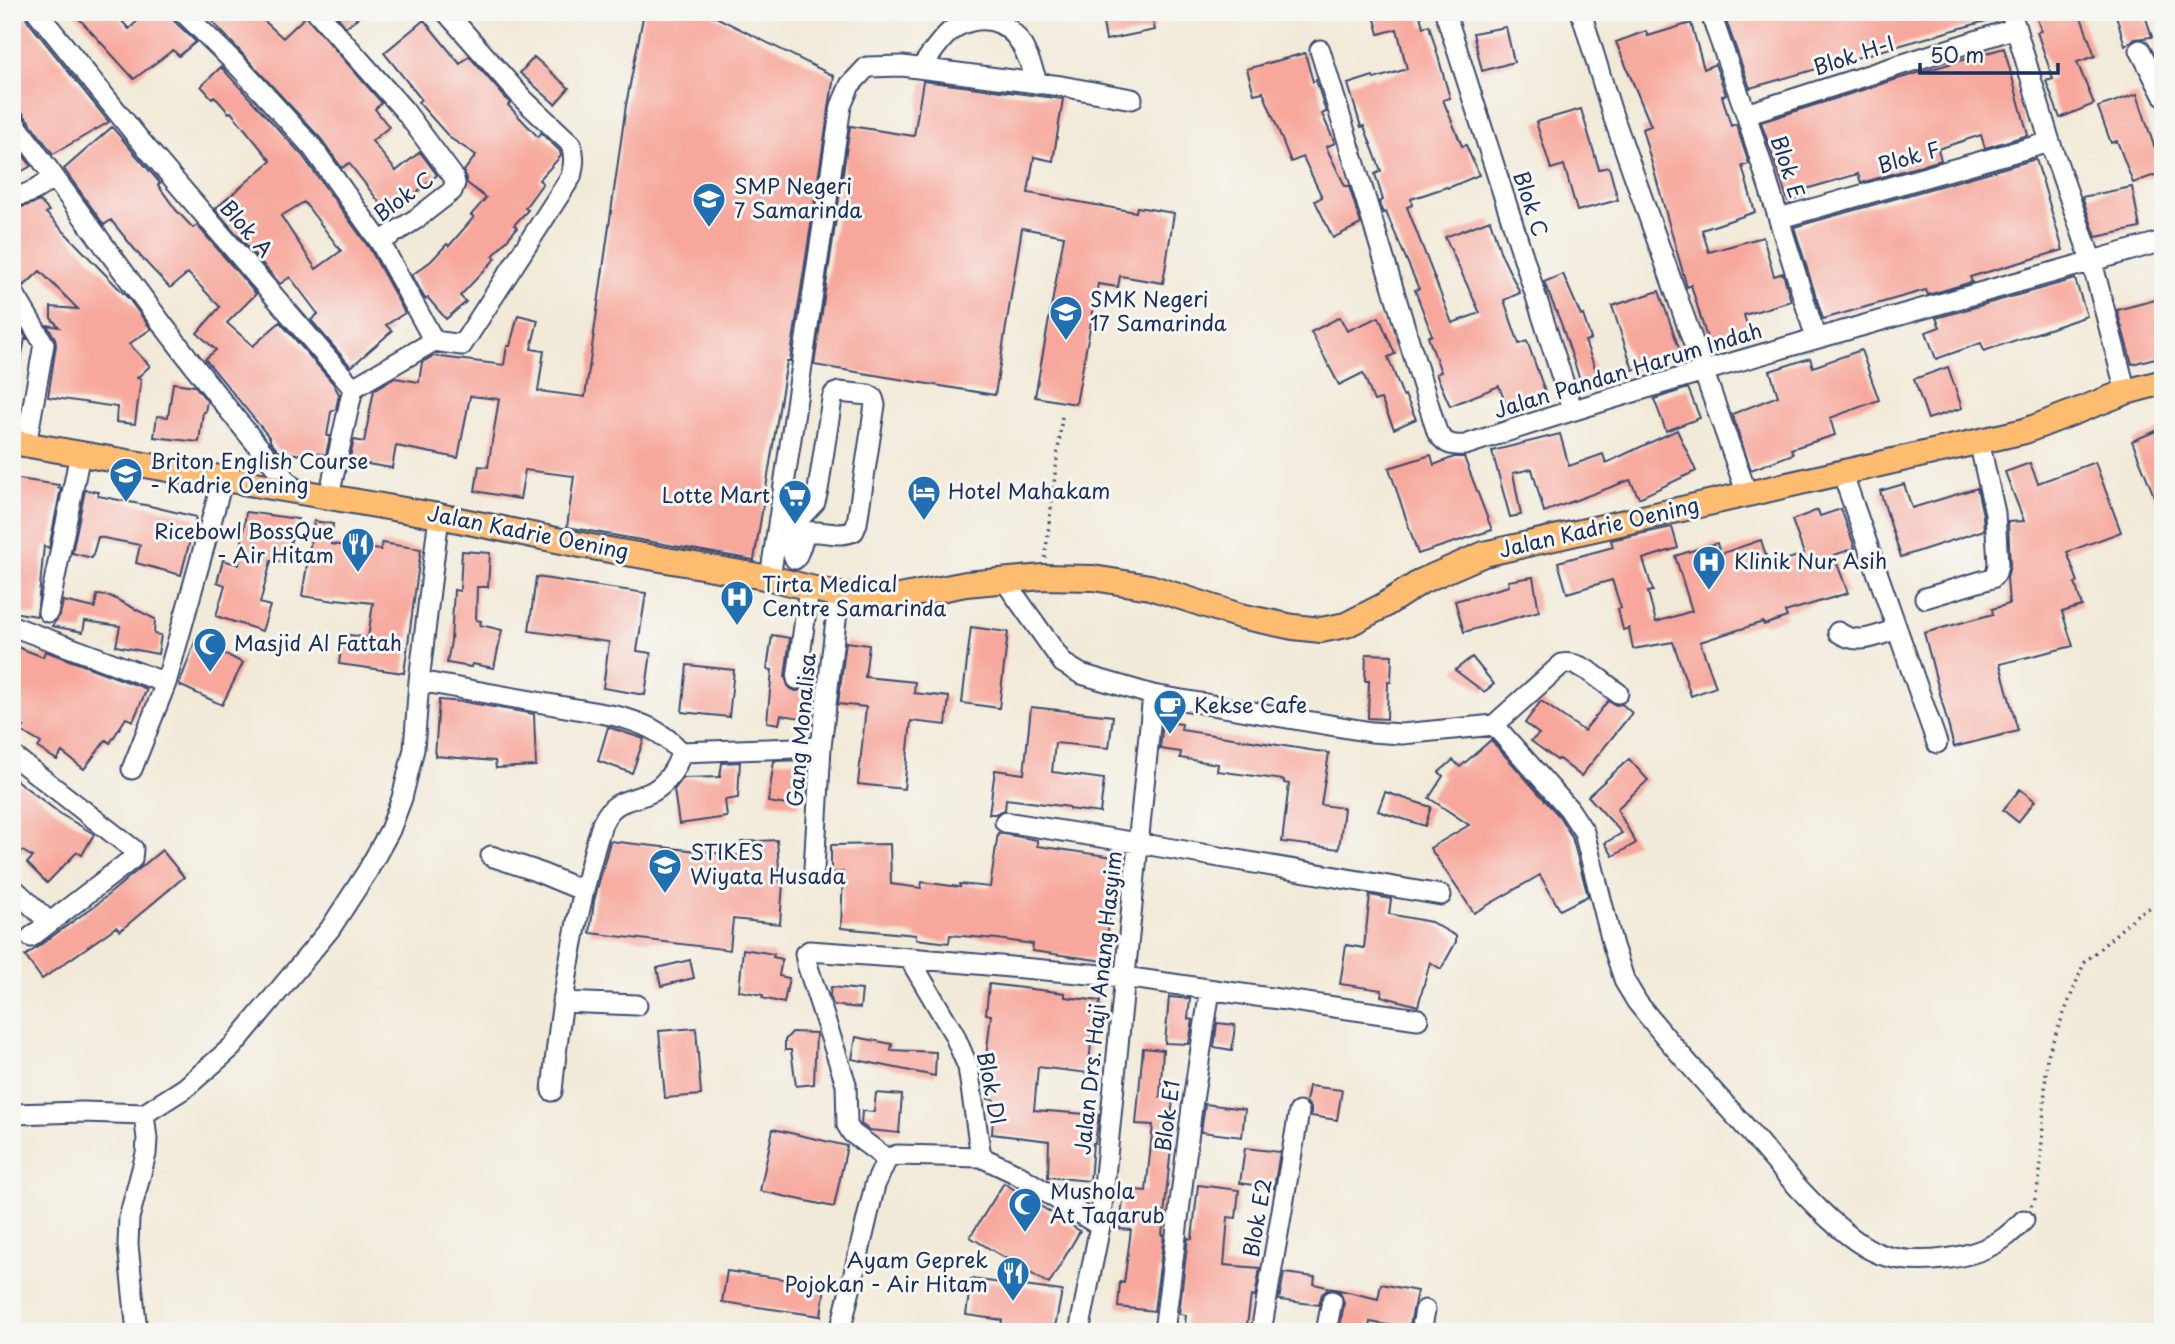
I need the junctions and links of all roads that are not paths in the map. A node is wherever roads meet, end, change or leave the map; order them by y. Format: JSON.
{"nodes":[{"id":1,"x":37,"y":12,"type":"edge"},
{"id":2,"x":183,"y":12,"type":"edge"},
{"id":3,"x":317,"y":12,"type":"edge"},
{"id":4,"x":446,"y":12,"type":"edge"},
{"id":5,"x":1445,"y":12,"type":"edge"},
{"id":6,"x":1581,"y":12,"type":"edge"},
{"id":7,"x":1710,"y":12,"type":"edge"},
{"id":8,"x":2013,"y":20,"type":"edge"},
{"id":9,"x":1320,"y":50,"type":"dead end"},
{"id":10,"x":2140,"y":50,"type":"dead end"},
{"id":11,"x":921,"y":68,"type":"junction"},
{"id":12,"x":1038,"y":84,"type":"junction"},
{"id":13,"x":2163,"y":95,"type":"edge"},
{"id":14,"x":1132,"y":99,"type":"dead end"},
{"id":15,"x":1746,"y":114,"type":"junction"},
{"id":16,"x":12,"y":119,"type":"edge"},
{"id":17,"x":2050,"y":142,"type":"junction"},
{"id":18,"x":54,"y":177,"type":"junction"},
{"id":19,"x":12,"y":196,"type":"edge"},
{"id":20,"x":1780,"y":218,"type":"junction"},
{"id":21,"x":380,"y":242,"type":"junction"},
{"id":22,"x":2163,"y":242,"type":"edge"},
{"id":23,"x":2092,"y":262,"type":"junction"},
{"id":24,"x":12,"y":290,"type":"edge"},
{"id":25,"x":1816,"y":338,"type":"junction"},
{"id":26,"x":434,"y":341,"type":"junction"},
{"id":27,"x":1702,"y":372,"type":"junction"},
{"id":28,"x":2163,"y":382,"type":"edge"},
{"id":29,"x":353,"y":388,"type":"junction"},
{"id":30,"x":2126,"y":392,"type":"junction"},
{"id":31,"x":1573,"y":410,"type":"junction"},
{"id":32,"x":1979,"y":441,"type":"junction"},
{"id":33,"x":19,"y":443,"type":"edge"},
{"id":34,"x":79,"y":454,"type":"junction"},
{"id":35,"x":1842,"y":472,"type":"junction"},
{"id":36,"x":223,"y":479,"type":"junction"},
{"id":37,"x":295,"y":489,"type":"junction"},
{"id":38,"x":1747,"y":495,"type":"junction"},
{"id":39,"x":329,"y":496,"type":"junction"},
{"id":40,"x":439,"y":516,"type":"junction"},
{"id":41,"x":795,"y":559,"type":"junction"},
{"id":42,"x":1004,"y":580,"type":"junction"},
{"id":43,"x":790,"y":583,"type":"junction"},
{"id":44,"x":839,"y":595,"type":"junction"},
{"id":45,"x":1925,"y":598,"type":"dead end"},
{"id":46,"x":48,"y":612,"type":"dead end"},
{"id":47,"x":12,"y":626,"type":"edge"},
{"id":48,"x":1896,"y":629,"type":"junction"},
{"id":49,"x":1838,"y":632,"type":"dead end"},
{"id":50,"x":797,"y":679,"type":"dead end"},
{"id":51,"x":419,"y":681,"type":"junction"},
{"id":52,"x":166,"y":683,"type":"junction"},
{"id":53,"x":1145,"y":692,"type":"junction"},
{"id":54,"x":1618,"y":693,"type":"dead end"},
{"id":55,"x":1494,"y":725,"type":"junction"},
{"id":56,"x":1937,"y":743,"type":"dead end"},
{"id":57,"x":821,"y":747,"type":"junction"},
{"id":58,"x":681,"y":752,"type":"junction"},
{"id":59,"x":12,"y":755,"type":"edge"},
{"id":60,"x":132,"y":769,"type":"dead end"},
{"id":61,"x":1005,"y":822,"type":"dead end"},
{"id":62,"x":1138,"y":843,"type":"junction"},
{"id":63,"x":491,"y":856,"type":"dead end"},
{"id":64,"x":814,"y":869,"type":"dead end"},
{"id":65,"x":12,"y":887,"type":"edge"},
{"id":66,"x":584,"y":891,"type":"junction"},
{"id":67,"x":1441,"y":895,"type":"dead end"},
{"id":68,"x":49,"y":922,"type":"junction"},
{"id":69,"x":31,"y":937,"type":"dead end"},
{"id":70,"x":909,"y":958,"type":"junction"},
{"id":71,"x":1124,"y":977,"type":"junction"},
{"id":72,"x":1210,"y":990,"type":"junction"},
{"id":73,"x":562,"y":1002,"type":"junction"},
{"id":74,"x":637,"y":1005,"type":"dead end"},
{"id":75,"x":1418,"y":1019,"type":"dead end"},
{"id":76,"x":552,"y":1090,"type":"dead end"},
{"id":77,"x":1299,"y":1112,"type":"dead end"},
{"id":78,"x":12,"y":1114,"type":"edge"},
{"id":79,"x":144,"y":1115,"type":"junction"},
{"id":80,"x":981,"y":1157,"type":"junction"},
{"id":81,"x":887,"y":1159,"type":"junction"},
{"id":82,"x":2024,"y":1220,"type":"road end"},
{"id":83,"x":1100,"y":1226,"type":"junction"},
{"id":84,"x":1332,"y":1301,"type":"dead end"},
{"id":85,"x":1425,"y":1310,"type":"dead end"},
{"id":86,"x":1080,"y":1331,"type":"edge"},
{"id":87,"x":137,"y":1332,"type":"edge"},
{"id":88,"x":840,"y":1332,"type":"edge"},
{"id":89,"x":1164,"y":1332,"type":"edge"},
{"id":90,"x":1261,"y":1332,"type":"edge"},
{"id":91,"x":1326,"y":1332,"type":"edge"},
{"id":92,"x":1421,"y":1332,"type":"edge"}],
"edges":[{"from":1,"to":29,"type":"street","name":"Blok A"},
{"from":2,"to":21,"type":"street"},
{"from":3,"to":21,"type":"street","name":"Blok C"},
{"from":4,"to":26,"type":"street"},
{"from":5,"to":31,"type":"street","name":"Blok C"},
{"from":6,"to":27,"type":"street"},
{"from":7,"to":15,"type":"street","name":"Blok E"},
{"from":8,"to":15,"type":"street","name":"Blok H-I"},
{"from":8,"to":17,"type":"street"},
{"from":9,"to":31,"type":"street","name":"Jalan Pandan Harum Indah"},
{"from":10,"to":13,"type":"street"},
{"from":11,"to":12,"type":"street"},
{"from":11,"to":12,"type":"street"},
{"from":11,"to":43,"type":"street"},
{"from":12,"to":14,"type":"street"},
{"from":15,"to":20,"type":"street","name":"Blok E"},
{"from":16,"to":18,"type":"street"},
{"from":17,"to":20,"type":"street","name":"Blok F"},
{"from":17,"to":23,"type":"street"},
{"from":18,"to":19,"type":"street"},
{"from":18,"to":37,"type":"street"},
{"from":20,"to":25,"type":"street","name":"Blok E"},
{"from":21,"to":26,"type":"street","name":"Blok C"},
{"from":22,"to":23,"type":"street","name":"Jalan Pandan Harum Indah"},
{"from":23,"to":25,"type":"street","name":"Jalan Pandan Harum Indah"},
{"from":23,"to":30,"type":"street"},
{"from":24,"to":33,"type":"street"},
{"from":25,"to":27,"type":"street","name":"Jalan Pandan Harum Indah"},
{"from":26,"to":29,"type":"street"},
{"from":27,"to":31,"type":"street","name":"Jalan Pandan Harum Indah"},
{"from":27,"to":38,"type":"street"},
{"from":28,"to":30,"type":"main road","name":"Jalan Kadrie Oening"},
{"from":29,"to":39,"type":"street"},
{"from":30,"to":32,"type":"main road","name":"Jalan Kadrie Oening"},
{"from":32,"to":35,"type":"main road","name":"Jalan Kadrie Oening"},
{"from":32,"to":45,"type":"street"},
{"from":33,"to":34,"type":"main road","name":"Jalan Kadrie Oening"},
{"from":34,"to":36,"type":"main road","name":"Jalan Kadrie Oening"},
{"from":34,"to":46,"type":"street"},
{"from":35,"to":38,"type":"main road","name":"Jalan Kadrie Oening"},
{"from":35,"to":48,"type":"street"},
{"from":36,"to":37,"type":"main road","name":"Jalan Kadrie Oening"},
{"from":36,"to":52,"type":"street"},
{"from":37,"to":39,"type":"main road","name":"Jalan Kadrie Oening"},
{"from":38,"to":42,"type":"main road","name":"Jalan Kadrie Oening"},
{"from":39,"to":40,"type":"main road","name":"Jalan Kadrie Oening"},
{"from":40,"to":43,"type":"main road","name":"Jalan Kadrie Oening"},
{"from":40,"to":51,"type":"street"},
{"from":41,"to":41,"type":"street"},
{"from":41,"to":43,"type":"street"},
{"from":42,"to":44,"type":"main road","name":"Jalan Kadrie Oening"},
{"from":42,"to":53,"type":"street"},
{"from":43,"to":44,"type":"main road","name":"Jalan Kadrie Oening"},
{"from":43,"to":50,"type":"street"},
{"from":44,"to":57,"type":"street","name":"Gang Monalisa"},
{"from":47,"to":52,"type":"street"},
{"from":48,"to":49,"type":"street"},
{"from":48,"to":56,"type":"street"},
{"from":51,"to":58,"type":"street"},
{"from":51,"to":79,"type":"street"},
{"from":52,"to":60,"type":"street"},
{"from":53,"to":55,"type":"street"},
{"from":53,"to":62,"type":"street","name":"Jalan Drs. Haji Anang Hasyim"},
{"from":54,"to":55,"type":"street"},
{"from":55,"to":82,"type":"street"},
{"from":57,"to":58,"type":"street"},
{"from":57,"to":64,"type":"street","name":"Gang Monalisa"},
{"from":58,"to":66,"type":"street"},
{"from":59,"to":68,"type":"street"},
{"from":61,"to":62,"type":"street"},
{"from":62,"to":67,"type":"street"},
{"from":62,"to":71,"type":"street","name":"Jalan Drs. Haji Anang Hasyim"},
{"from":63,"to":66,"type":"street"},
{"from":65,"to":68,"type":"street"},
{"from":66,"to":73,"type":"street"},
{"from":68,"to":69,"type":"street"},
{"from":70,"to":71,"type":"street"},
{"from":70,"to":80,"type":"street","name":"Blok DI"},
{"from":70,"to":81,"type":"street"},
{"from":71,"to":72,"type":"street"},
{"from":71,"to":83,"type":"street","name":"Jalan Drs. Haji Anang Hasyim"},
{"from":72,"to":75,"type":"street"},
{"from":72,"to":89,"type":"street","name":"Blok E1"},
{"from":73,"to":74,"type":"street"},
{"from":73,"to":76,"type":"street"},
{"from":77,"to":90,"type":"street","name":"Blok E2"},
{"from":78,"to":79,"type":"street"},
{"from":79,"to":87,"type":"street"},
{"from":80,"to":81,"type":"street"},
{"from":80,"to":83,"type":"street"},
{"from":81,"to":88,"type":"street"},
{"from":83,"to":86,"type":"street","name":"Jalan Drs. Haji Anang Hasyim"},
{"from":84,"to":91,"type":"street"},
{"from":85,"to":92,"type":"street"}]}
